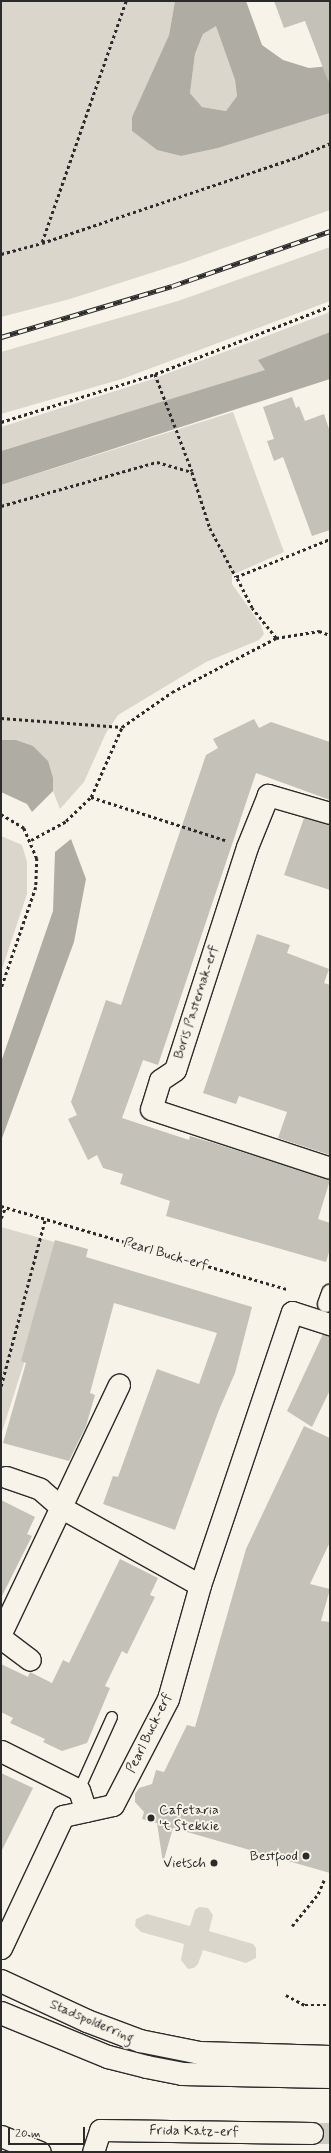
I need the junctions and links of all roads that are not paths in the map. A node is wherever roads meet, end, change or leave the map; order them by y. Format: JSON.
{"nodes":[{"id":1,"x":330,"y":813,"type":"edge"},
{"id":2,"x":330,"y":1168,"type":"edge"},
{"id":3,"x":329,"y":1307,"type":"edge"},
{"id":4,"x":118,"y":1385,"type":"dead end"},
{"id":5,"x":6,"y":1477,"type":"dead end"},
{"id":6,"x":62,"y":1508,"type":"junction"},
{"id":7,"x":200,"y":1586,"type":"junction"},
{"id":8,"x":1,"y":1633,"type":"edge"},
{"id":9,"x":1,"y":1638,"type":"edge"},
{"id":10,"x":30,"y":1660,"type":"dead end"},
{"id":11,"x":112,"y":1717,"type":"dead end"},
{"id":12,"x":1,"y":1751,"type":"edge"},
{"id":13,"x":79,"y":1790,"type":"junction"},
{"id":14,"x":86,"y":1811,"type":"junction"},
{"id":15,"x":1,"y":1948,"type":"edge"},
{"id":16,"x":1,"y":1981,"type":"edge"},
{"id":17,"x":1,"y":2013,"type":"edge"},
{"id":18,"x":330,"y":2057,"type":"edge"},
{"id":19,"x":330,"y":2077,"type":"edge"},
{"id":20,"x":312,"y":2133,"type":"tunnel mouth"},
{"id":21,"x":1,"y":2136,"type":"edge"},
{"id":22,"x":40,"y":2152,"type":"edge"},
{"id":23,"x":93,"y":2152,"type":"edge"}],
"edges":[{"from":1,"to":2,"type":"street","name":"Boris Pasternak-erf"},
{"from":3,"to":7,"type":"street","name":"Pearl Buck-erf"},
{"from":4,"to":6,"type":"street"},
{"from":5,"to":6,"type":"street"},
{"from":6,"to":7,"type":"street"},
{"from":6,"to":8,"type":"street"},
{"from":7,"to":14,"type":"street","name":"Pearl Buck-erf"},
{"from":9,"to":10,"type":"street"},
{"from":11,"to":13,"type":"lane"},
{"from":12,"to":13,"type":"street"},
{"from":13,"to":14,"type":"street"},
{"from":14,"to":15,"type":"street","name":"Pearl Buck-erf"},
{"from":16,"to":18,"type":"street","name":"Stadspolderring"},
{"from":17,"to":19,"type":"street","name":"Stadspolderring"},
{"from":20,"to":23,"type":"street","name":"Frida Katz-erf"},
{"from":21,"to":22,"type":"street"}]}
